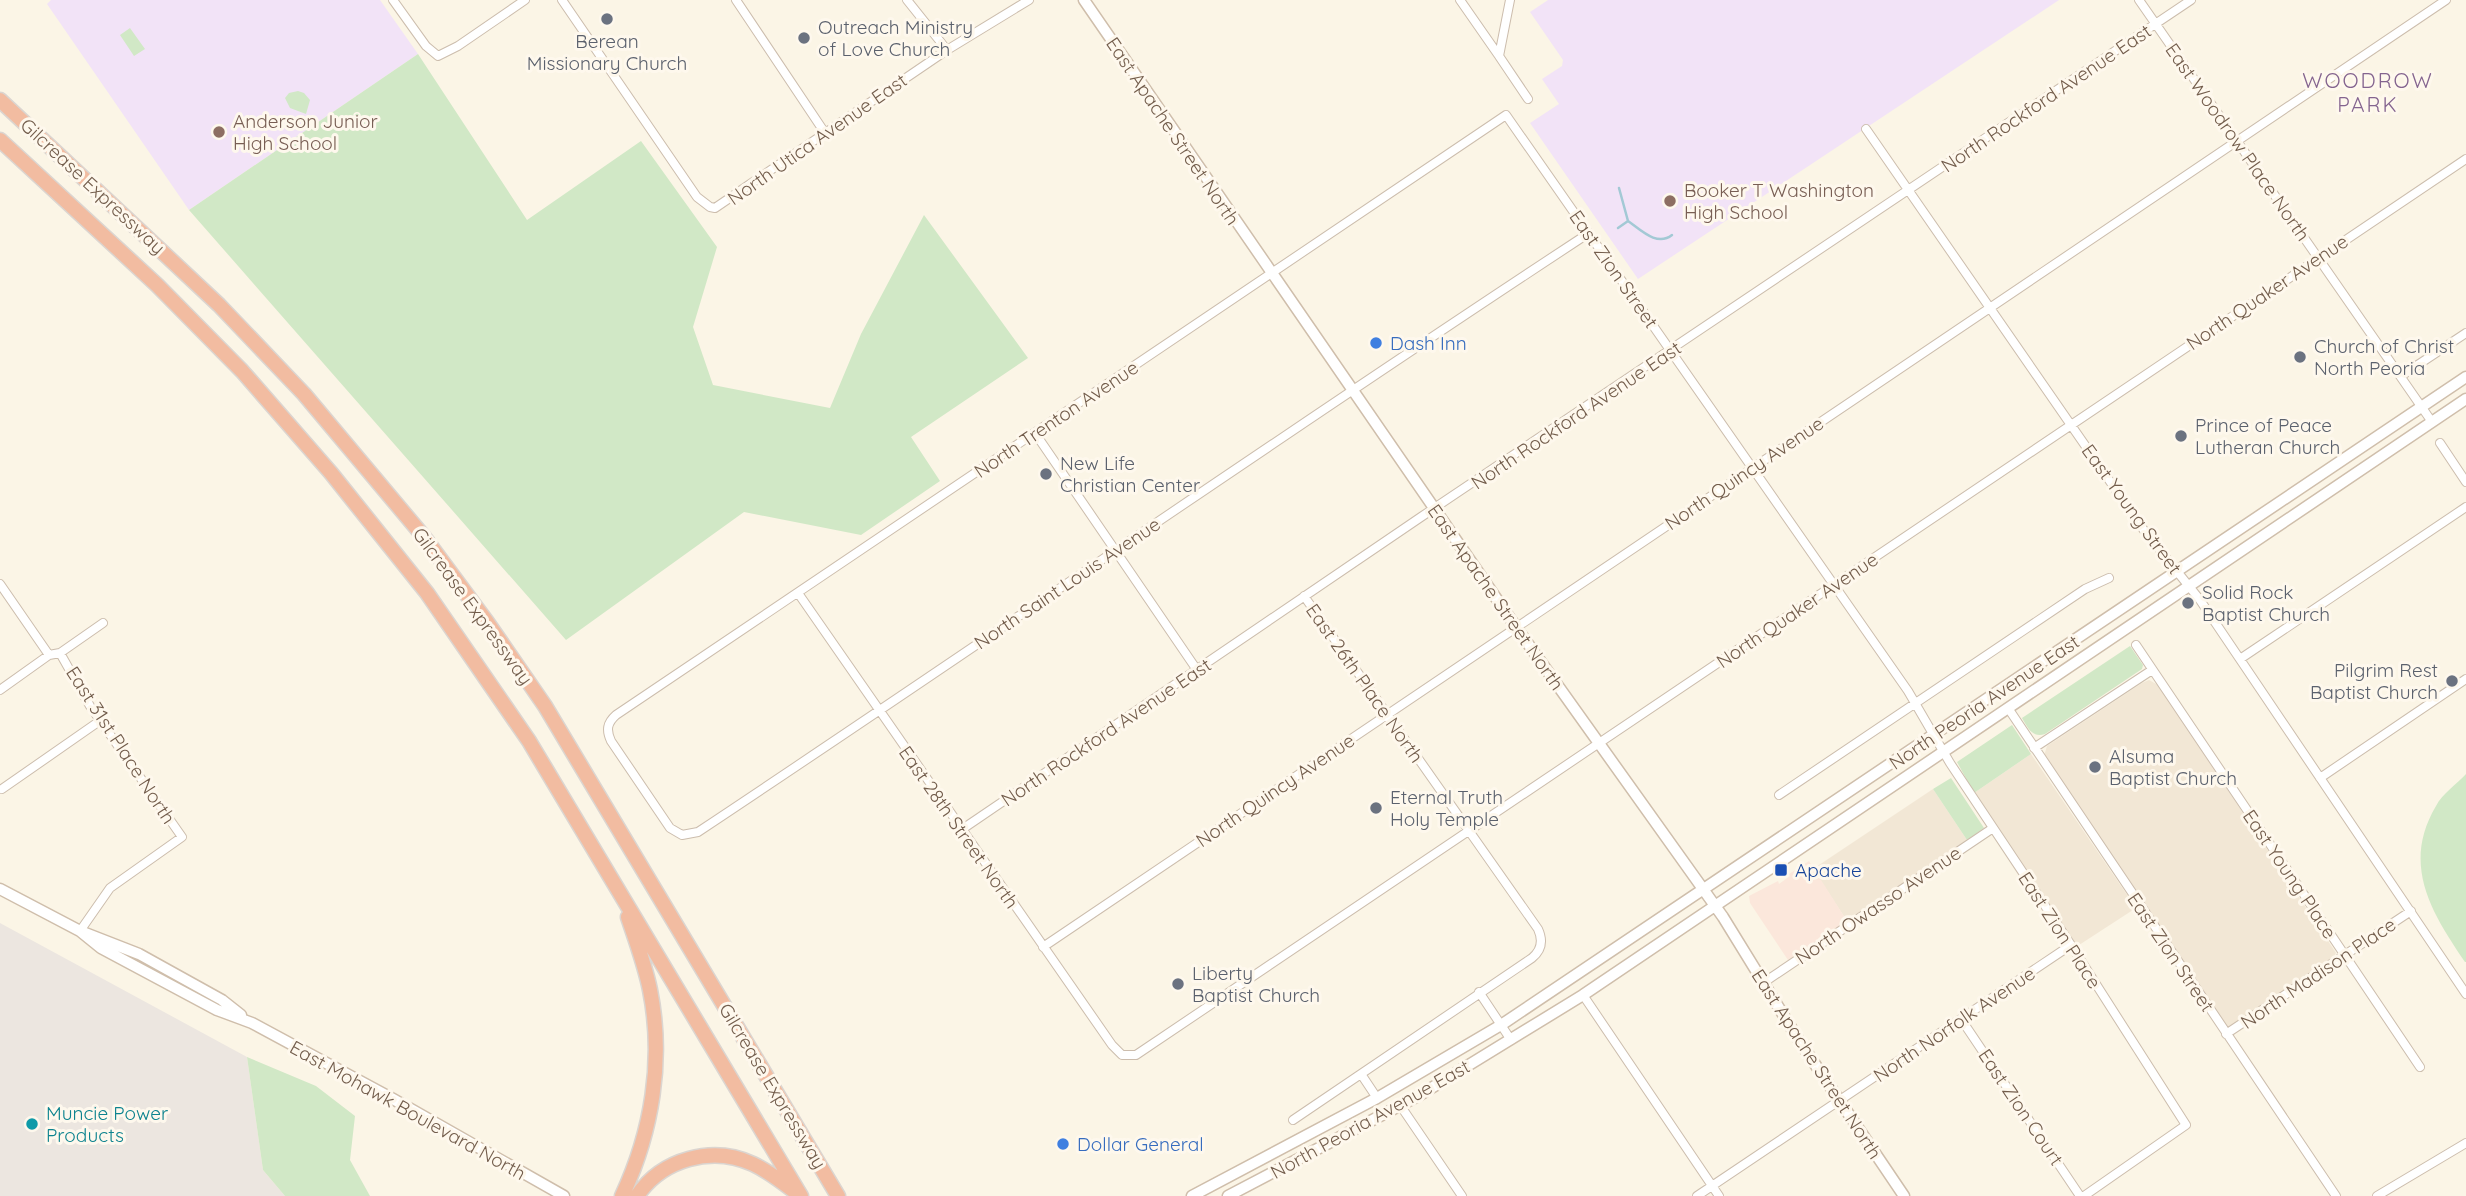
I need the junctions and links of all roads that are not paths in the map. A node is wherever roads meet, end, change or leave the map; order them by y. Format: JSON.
{"nodes":[{"id":1,"x":393,"y":0,"type":"edge"},
{"id":2,"x":525,"y":0,"type":"edge"},
{"id":3,"x":562,"y":0,"type":"edge"},
{"id":4,"x":736,"y":0,"type":"edge"},
{"id":5,"x":907,"y":0,"type":"edge"},
{"id":6,"x":1029,"y":0,"type":"edge"},
{"id":7,"x":1084,"y":0,"type":"edge"},
{"id":8,"x":1460,"y":0,"type":"edge"},
{"id":9,"x":1510,"y":0,"type":"edge"},
{"id":10,"x":2139,"y":0,"type":"edge"},
{"id":11,"x":2191,"y":0,"type":"edge"},
{"id":12,"x":2446,"y":0,"type":"edge"},
{"id":13,"x":2156,"y":24,"type":"junction"},
{"id":14,"x":947,"y":50,"type":"junction"},
{"id":15,"x":1499,"y":56,"type":"junction"},
{"id":16,"x":1528,"y":99,"type":"dead end"},
{"id":17,"x":0,"y":100,"type":"edge"},
{"id":18,"x":1506,"y":115,"type":"joint"},
{"id":19,"x":1866,"y":129,"type":"dead end"},
{"id":20,"x":825,"y":133,"type":"junction"},
{"id":21,"x":2237,"y":139,"type":"junction"},
{"id":22,"x":0,"y":140,"type":"edge"},
{"id":23,"x":2466,"y":159,"type":"edge"},
{"id":24,"x":1908,"y":190,"type":"junction"},
{"id":25,"x":1589,"y":233,"type":"junction"},
{"id":26,"x":2318,"y":257,"type":"junction"},
{"id":27,"x":1270,"y":272,"type":"junction"},
{"id":28,"x":1990,"y":307,"type":"junction"},
{"id":29,"x":2466,"y":332,"type":"edge"},
{"id":30,"x":1672,"y":350,"type":"junction"},
{"id":31,"x":2401,"y":376,"type":"junction"},
{"id":32,"x":2466,"y":377,"type":"edge"},
{"id":33,"x":1352,"y":389,"type":"junction"},
{"id":34,"x":2466,"y":399,"type":"edge"},
{"id":35,"x":2422,"y":407,"type":"junction"},
{"id":36,"x":2432,"y":422,"type":"junction"},
{"id":37,"x":2071,"y":425,"type":"junction"},
{"id":38,"x":1035,"y":433,"type":"junction"},
{"id":39,"x":2440,"y":443,"type":"dead end"},
{"id":40,"x":1753,"y":468,"type":"junction"},
{"id":41,"x":2466,"y":482,"type":"edge"},
{"id":42,"x":2466,"y":507,"type":"edge"},
{"id":43,"x":1435,"y":509,"type":"junction"},
{"id":44,"x":1115,"y":550,"type":"junction"},
{"id":45,"x":2178,"y":572,"type":"junction"},
{"id":46,"x":2109,"y":578,"type":"dead end"},
{"id":47,"x":0,"y":584,"type":"edge"},
{"id":48,"x":1834,"y":585,"type":"junction"},
{"id":49,"x":2189,"y":585,"type":"junction"},
{"id":50,"x":798,"y":593,"type":"junction"},
{"id":51,"x":1304,"y":596,"type":"junction"},
{"id":52,"x":103,"y":623,"type":"dead end"},
{"id":53,"x":1516,"y":627,"type":"junction"},
{"id":54,"x":2136,"y":645,"type":"dead end"},
{"id":55,"x":60,"y":653,"type":"junction"},
{"id":56,"x":49,"y":655,"type":"junction"},
{"id":57,"x":2240,"y":659,"type":"junction"},
{"id":58,"x":1197,"y":670,"type":"junction"},
{"id":59,"x":2152,"y":670,"type":"junction"},
{"id":60,"x":2466,"y":679,"type":"edge"},
{"id":61,"x":0,"y":690,"type":"edge"},
{"id":62,"x":1915,"y":703,"type":"junction"},
{"id":63,"x":2008,"y":708,"type":"junction"},
{"id":64,"x":878,"y":712,"type":"junction"},
{"id":65,"x":1388,"y":714,"type":"junction"},
{"id":66,"x":101,"y":720,"type":"junction"},
{"id":67,"x":1934,"y":736,"type":"junction"},
{"id":68,"x":1600,"y":744,"type":"junction"},
{"id":69,"x":2034,"y":748,"type":"junction"},
{"id":70,"x":1943,"y":751,"type":"junction"},
{"id":71,"x":2320,"y":778,"type":"junction"},
{"id":72,"x":2,"y":789,"type":"dead end"},
{"id":73,"x":1779,"y":795,"type":"dead end"},
{"id":74,"x":1993,"y":828,"type":"junction"},
{"id":75,"x":961,"y":830,"type":"junction"},
{"id":76,"x":1469,"y":830,"type":"junction"},
{"id":77,"x":682,"y":835,"type":"joint"},
{"id":78,"x":0,"y":889,"type":"edge"},
{"id":79,"x":619,"y":889,"type":"junction"},
{"id":80,"x":1703,"y":891,"type":"junction"},
{"id":81,"x":1714,"y":905,"type":"junction"},
{"id":82,"x":2411,"y":911,"type":"junction"},
{"id":83,"x":80,"y":931,"type":"junction"},
{"id":84,"x":1541,"y":944,"type":"joint"},
{"id":85,"x":2071,"y":945,"type":"junction"},
{"id":86,"x":1043,"y":947,"type":"junction"},
{"id":87,"x":2344,"y":955,"type":"junction"},
{"id":88,"x":1763,"y":983,"type":"junction"},
{"id":89,"x":1479,"y":992,"type":"junction"},
{"id":90,"x":2466,"y":994,"type":"edge"},
{"id":91,"x":1583,"y":995,"type":"junction"},
{"id":92,"x":1961,"y":1019,"type":"junction"},
{"id":93,"x":1501,"y":1025,"type":"junction"},
{"id":94,"x":2226,"y":1034,"type":"junction"},
{"id":95,"x":1511,"y":1040,"type":"junction"},
{"id":96,"x":1127,"y":1056,"type":"joint"},
{"id":97,"x":2420,"y":1067,"type":"dead end"},
{"id":98,"x":1362,"y":1074,"type":"junction"},
{"id":99,"x":1377,"y":1098,"type":"junction"},
{"id":100,"x":1839,"y":1100,"type":"junction"},
{"id":101,"x":1401,"y":1105,"type":"junction"},
{"id":102,"x":1293,"y":1120,"type":"dead end"},
{"id":103,"x":2466,"y":1143,"type":"edge"},
{"id":104,"x":1712,"y":1185,"type":"junction"},
{"id":105,"x":564,"y":1196,"type":"edge"},
{"id":106,"x":622,"y":1196,"type":"edge"},
{"id":107,"x":637,"y":1196,"type":"edge"},
{"id":108,"x":801,"y":1196,"type":"edge"},
{"id":109,"x":838,"y":1196,"type":"edge"},
{"id":110,"x":1192,"y":1196,"type":"edge"},
{"id":111,"x":1228,"y":1196,"type":"edge"},
{"id":112,"x":1462,"y":1196,"type":"edge"},
{"id":113,"x":1697,"y":1196,"type":"edge"},
{"id":114,"x":1718,"y":1196,"type":"edge"},
{"id":115,"x":1904,"y":1196,"type":"edge"},
{"id":116,"x":2082,"y":1196,"type":"edge"},
{"id":117,"x":2336,"y":1196,"type":"edge"},
{"id":118,"x":2377,"y":1196,"type":"edge"}],
"edges":[{"from":1,"to":2,"type":"street"},
{"from":3,"to":20,"type":"street","name":"North Utica Avenue East"},
{"from":4,"to":20,"type":"street"},
{"from":5,"to":14,"type":"street"},
{"from":6,"to":14,"type":"street","name":"North Utica Avenue East"},
{"from":7,"to":27,"type":"main road","name":"East Apache Street North"},
{"from":8,"to":15,"type":"street"},
{"from":9,"to":15,"type":"street"},
{"from":10,"to":13,"type":"street","name":"East Woodrow Place North"},
{"from":11,"to":13,"type":"street","name":"North Rockford Avenue East"},
{"from":12,"to":21,"type":"street","name":"North Quincy Avenue"},
{"from":13,"to":21,"type":"street","name":"East Woodrow Place North"},
{"from":13,"to":24,"type":"street","name":"North Rockford Avenue East"},
{"from":14,"to":20,"type":"street","name":"North Utica Avenue East"},
{"from":15,"to":16,"type":"street"},
{"from":17,"to":109,"type":"highway","name":"Gilcrease Expressway"},
{"from":18,"to":25,"type":"street","name":"East Zion Street"},
{"from":18,"to":27,"type":"street","name":"North Trenton Avenue"},
{"from":19,"to":24,"type":"street","name":"East Young Street"},
{"from":21,"to":26,"type":"street","name":"East Woodrow Place North"},
{"from":21,"to":28,"type":"street","name":"North Quincy Avenue"},
{"from":22,"to":79,"type":"highway","name":"Gilcrease Expressway"},
{"from":23,"to":26,"type":"street","name":"North Quaker Avenue"},
{"from":24,"to":28,"type":"street","name":"East Young Street"},
{"from":24,"to":30,"type":"street","name":"North Rockford Avenue East"},
{"from":25,"to":30,"type":"street","name":"East Zion Street"},
{"from":25,"to":33,"type":"street","name":"North Saint Louis Avenue"},
{"from":26,"to":31,"type":"street","name":"East Woodrow Place North"},
{"from":26,"to":37,"type":"street","name":"North Quaker Avenue"},
{"from":27,"to":33,"type":"main road","name":"East Apache Street North"},
{"from":27,"to":38,"type":"street","name":"North Trenton Avenue"},
{"from":28,"to":37,"type":"street","name":"East Young Street"},
{"from":28,"to":40,"type":"street","name":"North Quincy Avenue"},
{"from":29,"to":31,"type":"street"},
{"from":30,"to":40,"type":"street","name":"East Zion Street"},
{"from":30,"to":43,"type":"street","name":"North Rockford Avenue East"},
{"from":31,"to":35,"type":"street","name":"East Woodrow Place North"},
{"from":32,"to":35,"type":"main road","name":"North Peoria Avenue East"},
{"from":33,"to":43,"type":"main road","name":"East Apache Street North"},
{"from":33,"to":44,"type":"street","name":"North Saint Louis Avenue"},
{"from":34,"to":36,"type":"main road","name":"North Peoria Avenue East"},
{"from":35,"to":36,"type":"street","name":"East Woodrow Place North"},
{"from":35,"to":45,"type":"main road","name":"North Peoria Avenue East"},
{"from":36,"to":49,"type":"main road","name":"North Peoria Avenue East"},
{"from":37,"to":45,"type":"street","name":"East Young Street"},
{"from":37,"to":48,"type":"street","name":"North Quaker Avenue"},
{"from":38,"to":44,"type":"street"},
{"from":38,"to":50,"type":"street","name":"North Trenton Avenue"},
{"from":39,"to":41,"type":"street"},
{"from":40,"to":48,"type":"street","name":"East Zion Street"},
{"from":40,"to":53,"type":"street","name":"North Quincy Avenue"},
{"from":42,"to":57,"type":"street"},
{"from":43,"to":51,"type":"street","name":"North Rockford Avenue East"},
{"from":43,"to":53,"type":"main road","name":"East Apache Street North"},
{"from":44,"to":58,"type":"street"},
{"from":44,"to":64,"type":"street","name":"North Saint Louis Avenue"},
{"from":45,"to":49,"type":"street","name":"East Young Street"},
{"from":45,"to":67,"type":"main road","name":"North Peoria Avenue East"},
{"from":46,"to":62,"type":"street","name":"North Peoria Avenue East"},
{"from":47,"to":56,"type":"street","name":"East 31st Place North"},
{"from":48,"to":62,"type":"street","name":"East Zion Street"},
{"from":48,"to":68,"type":"street","name":"North Quaker Avenue"},
{"from":49,"to":57,"type":"street","name":"East Young Street"},
{"from":49,"to":63,"type":"main road","name":"North Peoria Avenue East"},
{"from":50,"to":64,"type":"street","name":"East 28th Street North"},
{"from":50,"to":77,"type":"street","name":"North Trenton Avenue"},
{"from":51,"to":58,"type":"street","name":"North Rockford Avenue East"},
{"from":51,"to":65,"type":"street","name":"East 26th Place North"},
{"from":52,"to":55,"type":"street"},
{"from":53,"to":65,"type":"street","name":"North Quincy Avenue"},
{"from":53,"to":68,"type":"main road","name":"East Apache Street North"},
{"from":54,"to":59,"type":"street","name":"East Young Place"},
{"from":55,"to":56,"type":"street"},
{"from":55,"to":66,"type":"street","name":"East 31st Place North"},
{"from":56,"to":61,"type":"street"},
{"from":57,"to":71,"type":"street","name":"East Young Street"},
{"from":58,"to":75,"type":"street","name":"North Rockford Avenue East"},
{"from":59,"to":69,"type":"street"},
{"from":59,"to":87,"type":"street","name":"East Young Place"},
{"from":60,"to":71,"type":"street"},
{"from":62,"to":67,"type":"street","name":"East Zion Street"},
{"from":62,"to":73,"type":"street","name":"North Peoria Avenue East"},
{"from":63,"to":69,"type":"street","name":"East Zion Street"},
{"from":63,"to":70,"type":"main road","name":"North Peoria Avenue East"},
{"from":64,"to":75,"type":"street","name":"East 28th Street North"},
{"from":64,"to":77,"type":"street","name":"North Saint Louis Avenue"},
{"from":65,"to":76,"type":"street","name":"East 26th Place North"},
{"from":65,"to":86,"type":"street","name":"North Quincy Avenue"},
{"from":66,"to":72,"type":"street"},
{"from":66,"to":83,"type":"street","name":"East 31st Place North"},
{"from":67,"to":70,"type":"street","name":"East Zion Place"},
{"from":67,"to":80,"type":"main road","name":"North Peoria Avenue East"},
{"from":68,"to":76,"type":"street","name":"North Quaker Avenue"},
{"from":68,"to":80,"type":"main road","name":"East Apache Street North"},
{"from":69,"to":94,"type":"street","name":"East Zion Street"},
{"from":70,"to":74,"type":"street","name":"East Zion Place"},
{"from":70,"to":81,"type":"main road","name":"North Peoria Avenue East"},
{"from":71,"to":82,"type":"street","name":"East Young Street"},
{"from":74,"to":85,"type":"street","name":"East Zion Place"},
{"from":74,"to":88,"type":"street","name":"North Owasso Avenue"},
{"from":75,"to":86,"type":"street","name":"East 28th Street North"},
{"from":76,"to":84,"type":"street","name":"East 26th Place North"},
{"from":76,"to":96,"type":"street","name":"North Quaker Avenue"},
{"from":78,"to":83,"type":"main road","name":"East Mohawk Boulevard North"},
{"from":79,"to":106,"type":"highway"},
{"from":79,"to":108,"type":"highway","name":"Gilcrease Expressway"},
{"from":80,"to":81,"type":"main road","name":"East Apache Street North"},
{"from":80,"to":93,"type":"main road","name":"North Peoria Avenue East"},
{"from":81,"to":88,"type":"main road","name":"East Apache Street North"},
{"from":81,"to":91,"type":"main road","name":"North Peoria Avenue East"},
{"from":82,"to":87,"type":"street","name":"North Madison Place"},
{"from":82,"to":90,"type":"street","name":"East Young Street"},
{"from":83,"to":105,"type":"main road","name":"East Mohawk Boulevard North"},
{"from":84,"to":89,"type":"street","name":"North Peoria Avenue East"},
{"from":85,"to":92,"type":"street","name":"North Norfolk Avenue"},
{"from":85,"to":116,"type":"street","name":"East Zion Place"},
{"from":86,"to":96,"type":"street","name":"East 28th Street North"},
{"from":87,"to":94,"type":"street","name":"North Madison Place"},
{"from":87,"to":97,"type":"street","name":"East Young Place"},
{"from":88,"to":100,"type":"main road","name":"East Apache Street North"},
{"from":89,"to":93,"type":"street"},
{"from":89,"to":98,"type":"street","name":"North Peoria Avenue East"},
{"from":91,"to":95,"type":"main road","name":"North Peoria Avenue East"},
{"from":91,"to":104,"type":"street"},
{"from":92,"to":100,"type":"street","name":"North Norfolk Avenue"},
{"from":92,"to":116,"type":"street","name":"East Zion Court"},
{"from":93,"to":95,"type":"street"},
{"from":93,"to":99,"type":"main road","name":"North Peoria Avenue East"},
{"from":94,"to":117,"type":"street","name":"East Zion Street"},
{"from":95,"to":101,"type":"main road","name":"North Peoria Avenue East"},
{"from":98,"to":99,"type":"street","name":"North Peoria Avenue East"},
{"from":98,"to":102,"type":"street","name":"North Peoria Avenue East"},
{"from":99,"to":110,"type":"main road","name":"North Peoria Avenue East"},
{"from":100,"to":104,"type":"street","name":"North Norfolk Avenue"},
{"from":100,"to":115,"type":"main road","name":"East Apache Street North"},
{"from":101,"to":111,"type":"main road","name":"North Peoria Avenue East"},
{"from":101,"to":112,"type":"street"},
{"from":103,"to":118,"type":"street"},
{"from":104,"to":113,"type":"street","name":"North Norfolk Avenue"},
{"from":104,"to":114,"type":"street"},
{"from":107,"to":108,"type":"highway"}]}
